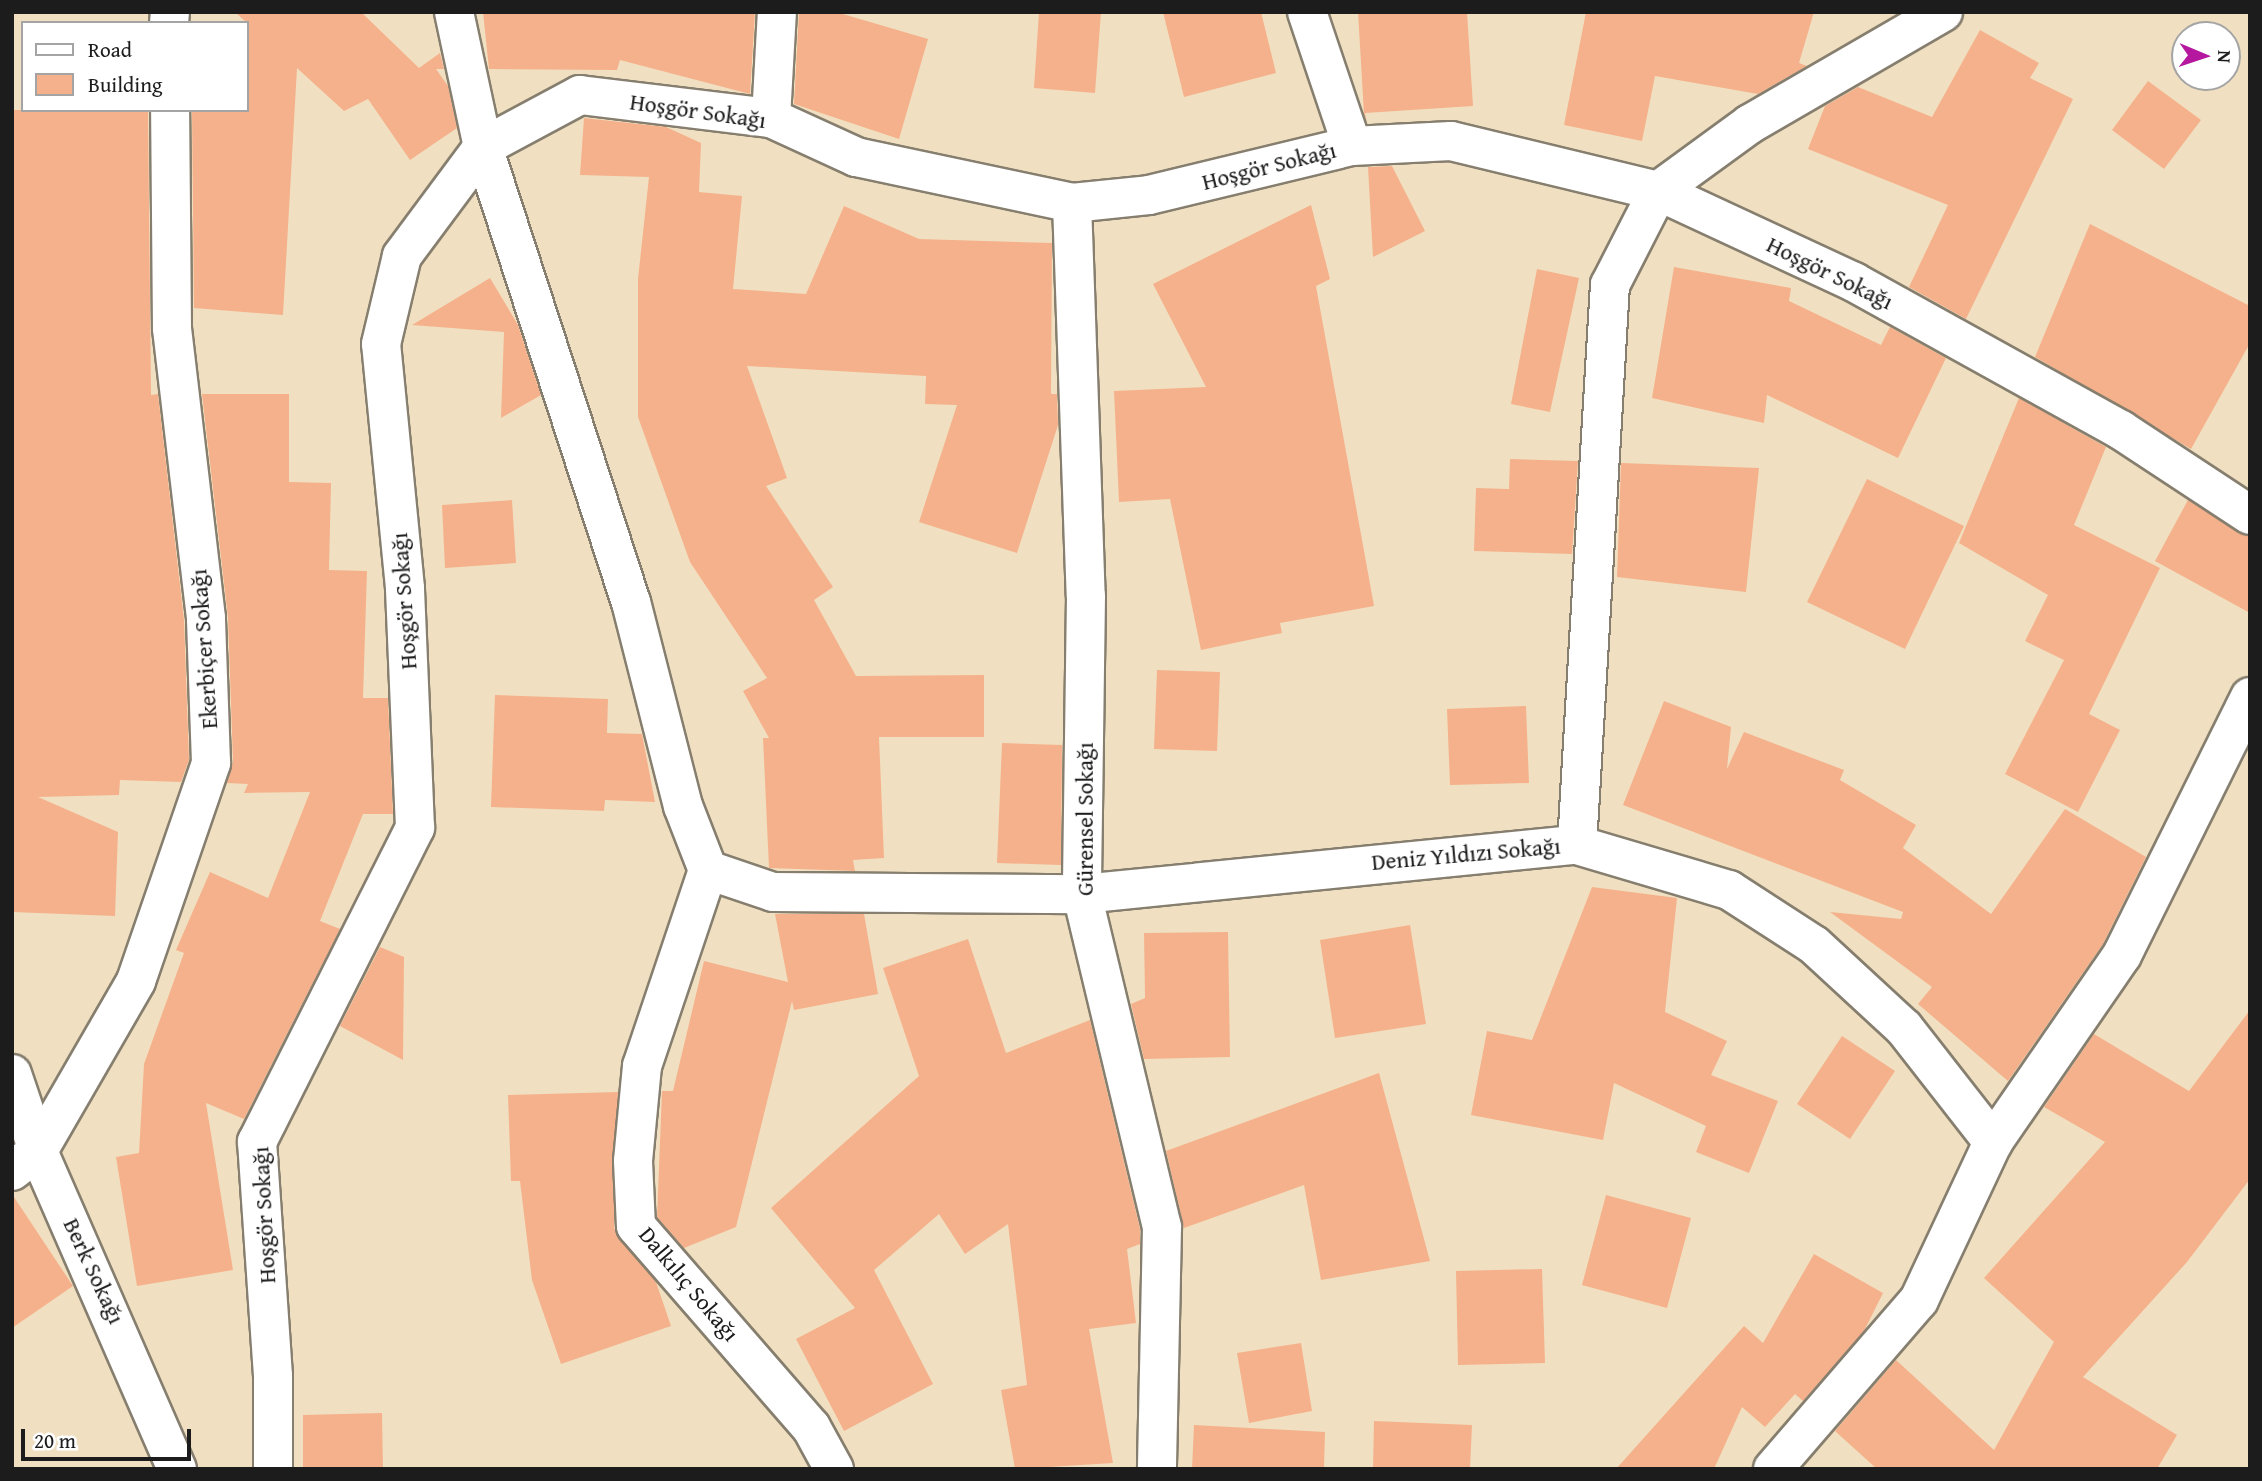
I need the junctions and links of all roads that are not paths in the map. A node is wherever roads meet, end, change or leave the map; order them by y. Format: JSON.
{"nodes":[{"id":1,"x":454,"y":12,"type":"edge"},
{"id":2,"x":777,"y":12,"type":"edge"},
{"id":3,"x":1307,"y":12,"type":"edge"},
{"id":4,"x":1943,"y":12,"type":"edge"},
{"id":5,"x":170,"y":112,"type":"edge"},
{"id":6,"x":771,"y":118,"type":"junction"},
{"id":7,"x":483,"y":146,"type":"junction"},
{"id":8,"x":1352,"y":146,"type":"junction"},
{"id":9,"x":1658,"y":191,"type":"junction"},
{"id":10,"x":1072,"y":203,"type":"junction"},
{"id":11,"x":2250,"y":515,"type":"edge"},
{"id":12,"x":2250,"y":697,"type":"edge"},
{"id":13,"x":1577,"y":845,"type":"junction"},
{"id":14,"x":708,"y":870,"type":"junction"},
{"id":15,"x":1082,"y":894,"type":"junction"},
{"id":16,"x":12,"y":1074,"type":"edge"},
{"id":17,"x":1993,"y":1142,"type":"junction"},
{"id":18,"x":25,"y":1161,"type":"edge"},
{"id":19,"x":177,"y":1469,"type":"edge"},
{"id":20,"x":273,"y":1469,"type":"edge"},
{"id":21,"x":834,"y":1469,"type":"edge"},
{"id":22,"x":1157,"y":1469,"type":"edge"},
{"id":23,"x":1773,"y":1469,"type":"edge"}],
"edges":[{"from":1,"to":7,"type":"street"},
{"from":2,"to":6,"type":"street"},
{"from":3,"to":8,"type":"street"},
{"from":4,"to":9,"type":"street"},
{"from":5,"to":18,"type":"street","name":"Ekerbiçer Sokağı"},
{"from":6,"to":7,"type":"street","name":"Hoşgör Sokağı"},
{"from":6,"to":10,"type":"street","name":"Hoşgör Sokağı"},
{"from":7,"to":14,"type":"street"},
{"from":7,"to":20,"type":"street","name":"Hoşgör Sokağı"},
{"from":8,"to":9,"type":"street","name":"Hoşgör Sokağı"},
{"from":8,"to":10,"type":"street","name":"Hoşgör Sokağı"},
{"from":9,"to":11,"type":"street","name":"Hoşgör Sokağı"},
{"from":9,"to":13,"type":"street"},
{"from":10,"to":15,"type":"street","name":"Gürensel Sokağı"},
{"from":12,"to":17,"type":"street"},
{"from":13,"to":15,"type":"street","name":"Deniz Yıldızı Sokağı"},
{"from":13,"to":17,"type":"street","name":"Deniz Yıldızı Sokağı"},
{"from":14,"to":15,"type":"street","name":"Deniz Yıldızı Sokağı"},
{"from":14,"to":21,"type":"street","name":"Dalkılıç Sokağı"},
{"from":15,"to":22,"type":"street","name":"Gürensel Sokağı"},
{"from":16,"to":18,"type":"street","name":"Berk Sokağı"},
{"from":17,"to":23,"type":"street"},
{"from":18,"to":19,"type":"street","name":"Berk Sokağı"}]}
